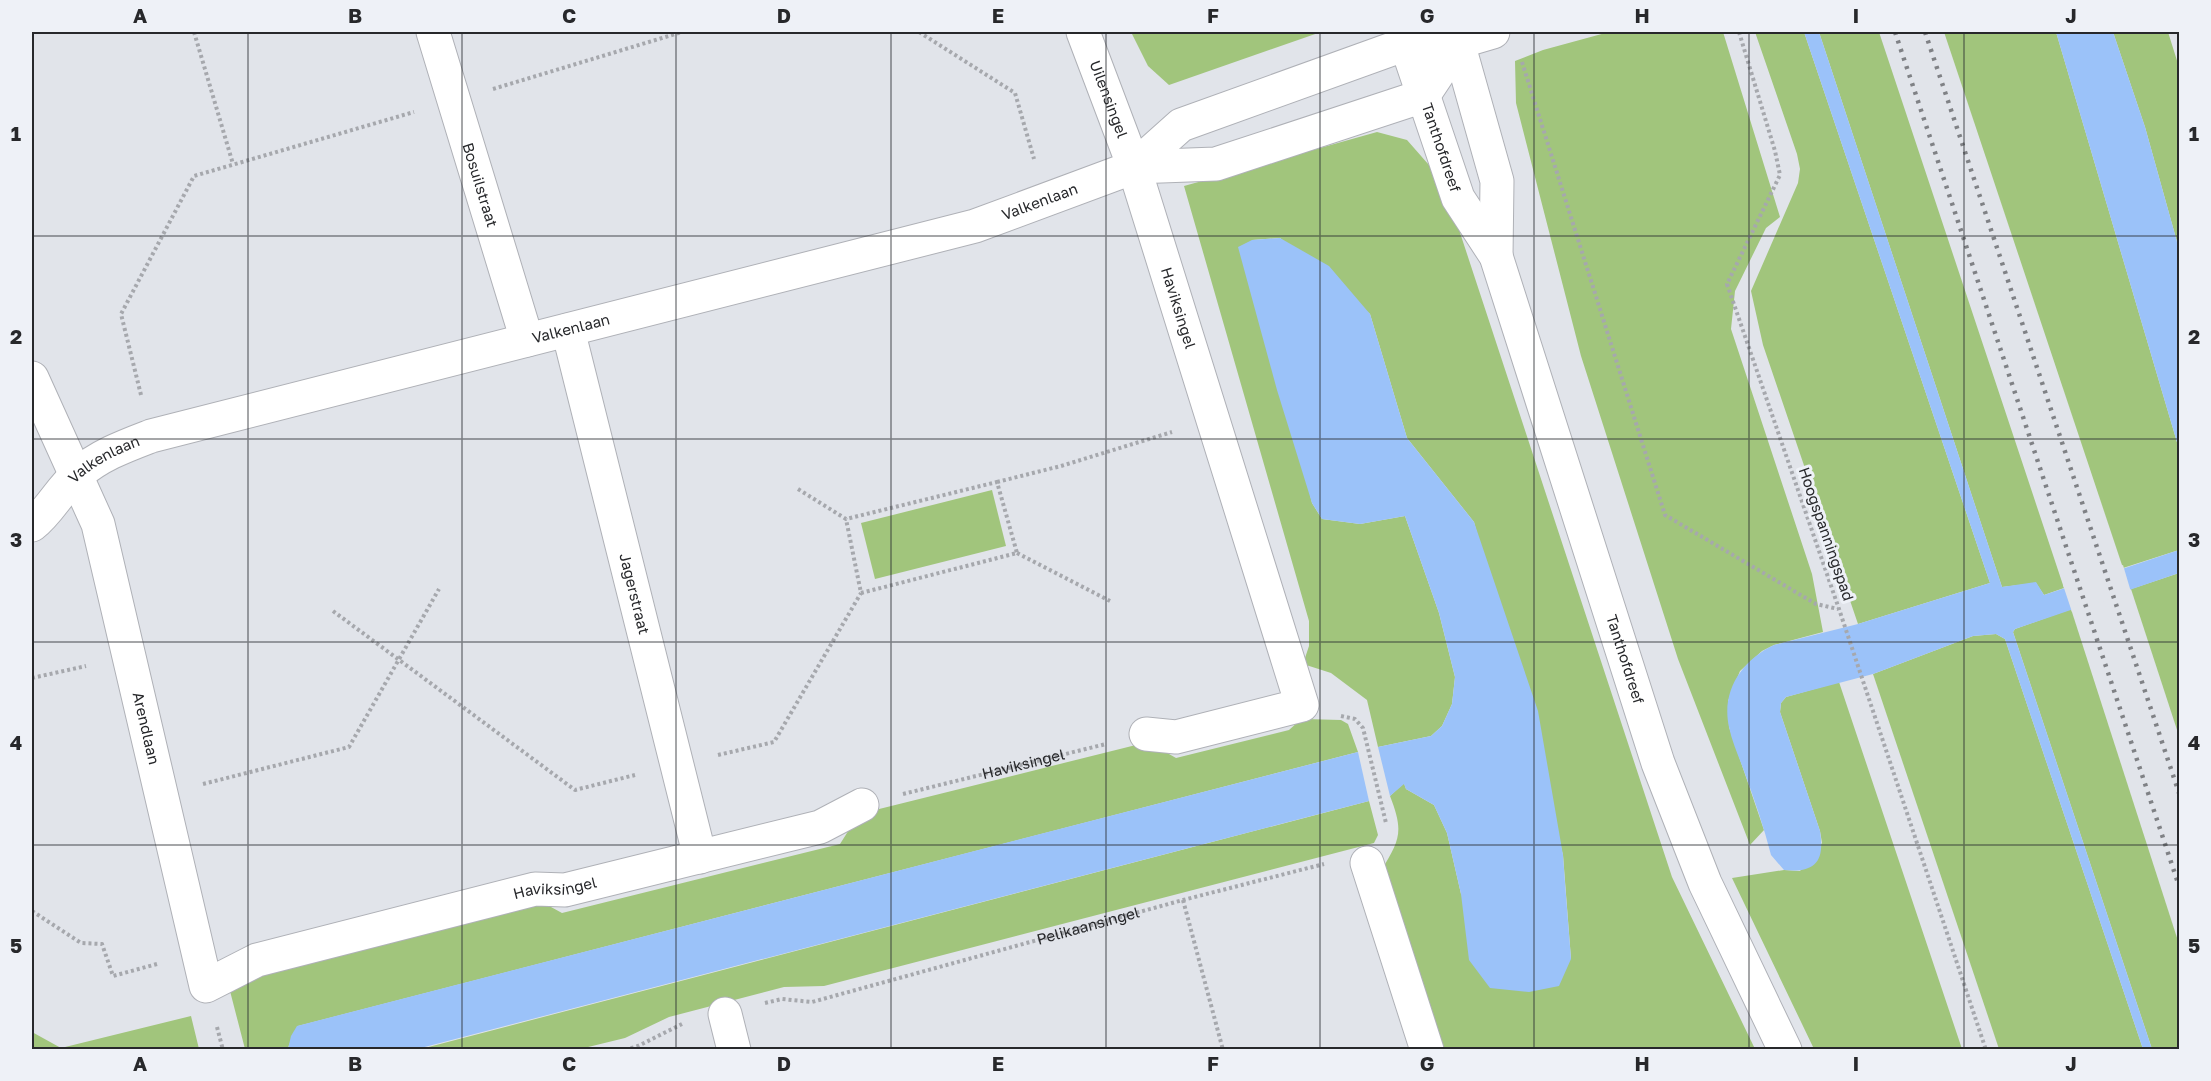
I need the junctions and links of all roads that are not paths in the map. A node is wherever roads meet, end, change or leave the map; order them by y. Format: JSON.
{"nodes":[{"id":1,"x":433,"y":32,"type":"edge"},
{"id":2,"x":1083,"y":32,"type":"edge"},
{"id":3,"x":1493,"y":32,"type":"edge"},
{"id":4,"x":1457,"y":37,"type":"edge"},
{"id":5,"x":1404,"y":38,"type":"edge"},
{"id":6,"x":1423,"y":96,"type":"junction"},
{"id":7,"x":1134,"y":167,"type":"junction"},
{"id":8,"x":1496,"y":256,"type":"junction"},
{"id":9,"x":568,"y":330,"type":"junction"},
{"id":10,"x":527,"y":340,"type":"junction"},
{"id":11,"x":32,"y":378,"type":"edge"},
{"id":12,"x":77,"y":475,"type":"junction"},
{"id":13,"x":32,"y":525,"type":"edge"},
{"id":14,"x":1146,"y":734,"type":"road end"},
{"id":15,"x":862,"y":805,"type":"road end"},
{"id":16,"x":700,"y":857,"type":"junction"},
{"id":17,"x":1367,"y":863,"type":"road end"},
{"id":18,"x":206,"y":986,"type":"joint"},
{"id":19,"x":724,"y":1014,"type":"road end"},
{"id":20,"x":734,"y":1050,"type":"edge"},
{"id":21,"x":1427,"y":1050,"type":"edge"},
{"id":22,"x":1785,"y":1050,"type":"edge"}],
"edges":[{"from":1,"to":10,"type":"street","name":"Bosuilstraat"},
{"from":2,"to":7,"type":"street","name":"Uilensingel"},
{"from":3,"to":4,"type":"street","name":"Valkenlaan"},
{"from":4,"to":5,"type":"street","name":"Valkenlaan"},
{"from":4,"to":6,"type":"street"},
{"from":4,"to":8,"type":"street","name":"Tanthofdreef"},
{"from":5,"to":6,"type":"street","name":"Tanthofdreef"},
{"from":5,"to":7,"type":"street","name":"Valkenlaan"},
{"from":6,"to":7,"type":"street","name":"Valkenlaan"},
{"from":6,"to":8,"type":"street","name":"Tanthofdreef"},
{"from":7,"to":9,"type":"street","name":"Valkenlaan"},
{"from":7,"to":14,"type":"street","name":"Haviksingel"},
{"from":8,"to":22,"type":"street","name":"Tanthofdreef"},
{"from":9,"to":10,"type":"street","name":"Valkenlaan"},
{"from":9,"to":16,"type":"street","name":"Jagerstraat"},
{"from":10,"to":12,"type":"street","name":"Valkenlaan"},
{"from":11,"to":12,"type":"street","name":"Arendlaan"},
{"from":12,"to":13,"type":"street","name":"Valkenlaan"},
{"from":12,"to":18,"type":"street","name":"Arendlaan"},
{"from":15,"to":16,"type":"street","name":"Haviksingel"},
{"from":16,"to":18,"type":"street","name":"Haviksingel"},
{"from":17,"to":21,"type":"street"},
{"from":19,"to":20,"type":"street"}]}
